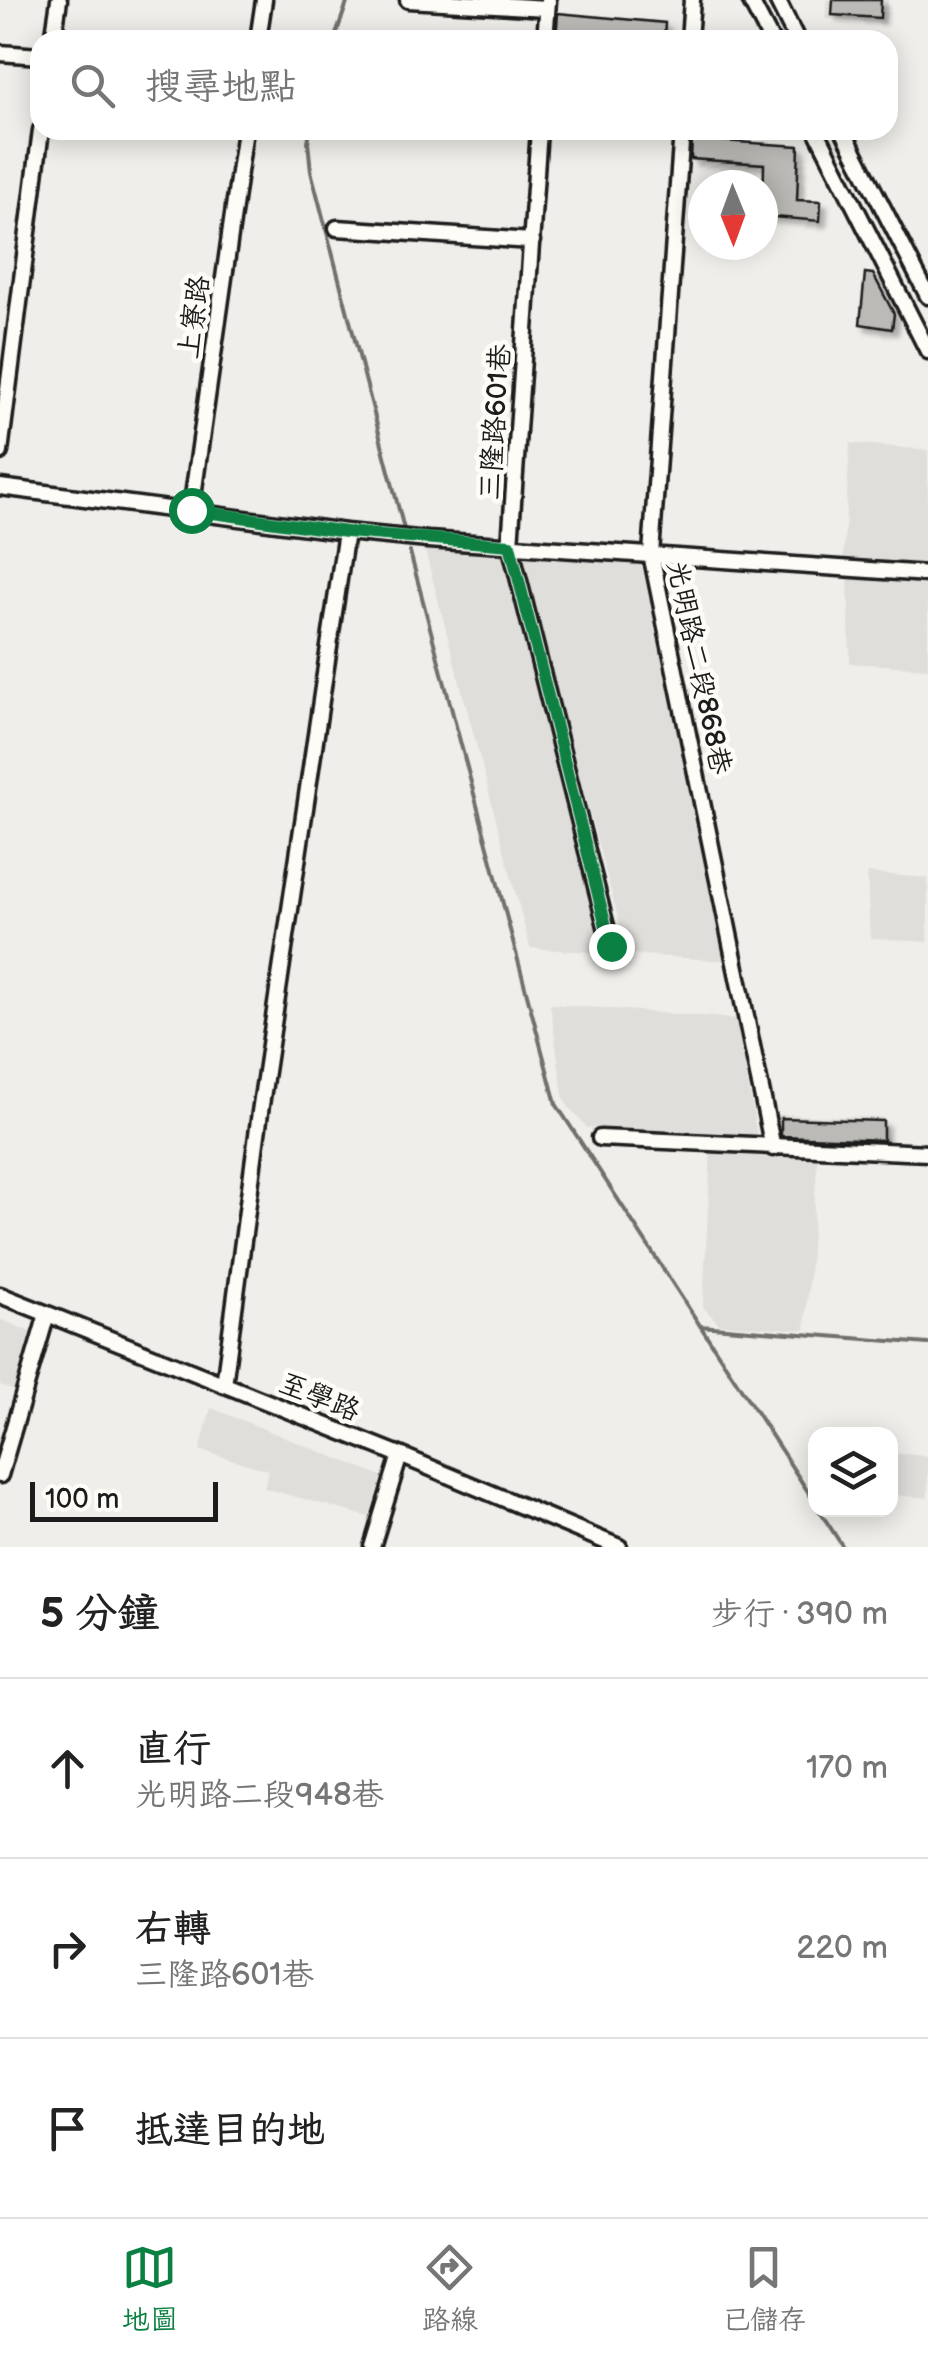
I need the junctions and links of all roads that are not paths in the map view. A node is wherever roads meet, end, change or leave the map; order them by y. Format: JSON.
{"nodes":[{"id":1,"x":59,"y":0,"type":"edge"},
{"id":2,"x":264,"y":0,"type":"edge"},
{"id":3,"x":408,"y":0,"type":"edge"},
{"id":4,"x":692,"y":0,"type":"edge"},
{"id":5,"x":750,"y":0,"type":"edge"},
{"id":6,"x":777,"y":0,"type":"edge"},
{"id":7,"x":547,"y":4,"type":"edge"},
{"id":8,"x":54,"y":30,"type":"edge"},
{"id":9,"x":260,"y":30,"type":"edge"},
{"id":10,"x":546,"y":30,"type":"edge"},
{"id":11,"x":689,"y":30,"type":"edge"},
{"id":12,"x":765,"y":30,"type":"edge"},
{"id":13,"x":792,"y":30,"type":"edge"},
{"id":14,"x":0,"y":54,"type":"edge"},
{"id":15,"x":30,"y":56,"type":"edge"},
{"id":16,"x":40,"y":140,"type":"edge"},
{"id":17,"x":244,"y":140,"type":"edge"},
{"id":18,"x":538,"y":140,"type":"edge"},
{"id":19,"x":681,"y":140,"type":"edge"},
{"id":20,"x":821,"y":140,"type":"edge"},
{"id":21,"x":848,"y":140,"type":"edge"},
{"id":22,"x":338,"y":228,"type":"dead end"},
{"id":23,"x":532,"y":241,"type":"junction"},
{"id":24,"x":928,"y":296,"type":"edge"},
{"id":25,"x":928,"y":351,"type":"edge"},
{"id":26,"x":0,"y":452,"type":"edge"},
{"id":27,"x":0,"y":487,"type":"edge"},
{"id":28,"x":191,"y":510,"type":"junction"},
{"id":29,"x":346,"y":532,"type":"junction"},
{"id":30,"x":510,"y":545,"type":"junction"},
{"id":31,"x":650,"y":554,"type":"junction"},
{"id":32,"x":928,"y":574,"type":"edge"},
{"id":33,"x":611,"y":946,"type":"dead end"},
{"id":34,"x":600,"y":1138,"type":"dead end"},
{"id":35,"x":773,"y":1148,"type":"junction"},
{"id":36,"x":928,"y":1153,"type":"edge"},
{"id":37,"x":0,"y":1295,"type":"edge"},
{"id":38,"x":46,"y":1314,"type":"junction"},
{"id":39,"x":224,"y":1385,"type":"junction"},
{"id":40,"x":400,"y":1455,"type":"junction"},
{"id":41,"x":0,"y":1476,"type":"edge"},
{"id":42,"x":372,"y":1547,"type":"edge"},
{"id":43,"x":619,"y":1547,"type":"edge"}],
"edges":[{"from":1,"to":8,"type":"street"},
{"from":2,"to":9,"type":"street"},
{"from":3,"to":7,"type":"street"},
{"from":4,"to":11,"type":"street"},
{"from":5,"to":12,"type":"street"},
{"from":6,"to":13,"type":"street"},
{"from":7,"to":10,"type":"street"},
{"from":14,"to":15,"type":"street"},
{"from":16,"to":26,"type":"street"},
{"from":17,"to":28,"type":"street","name":"上寮路"},
{"from":18,"to":23,"type":"street","name":"三隆路601巷"},
{"from":19,"to":31,"type":"street","name":"光明路二段868巷"},
{"from":20,"to":25,"type":"street"},
{"from":21,"to":24,"type":"street"},
{"from":22,"to":23,"type":"street"},
{"from":23,"to":30,"type":"street","name":"三隆路601巷"},
{"from":27,"to":28,"type":"street"},
{"from":28,"to":29,"type":"street"},
{"from":29,"to":30,"type":"street"},
{"from":29,"to":39,"type":"street"},
{"from":30,"to":31,"type":"street"},
{"from":30,"to":33,"type":"street","name":"三隆路601巷"},
{"from":31,"to":32,"type":"street"},
{"from":31,"to":35,"type":"street","name":"光明路二段868巷"},
{"from":34,"to":35,"type":"street"},
{"from":35,"to":36,"type":"street"},
{"from":37,"to":38,"type":"street","name":"至學路"},
{"from":38,"to":39,"type":"street","name":"至學路"},
{"from":38,"to":41,"type":"street"},
{"from":39,"to":40,"type":"street","name":"至學路"},
{"from":40,"to":42,"type":"street"},
{"from":40,"to":43,"type":"street","name":"至學路"}]}
